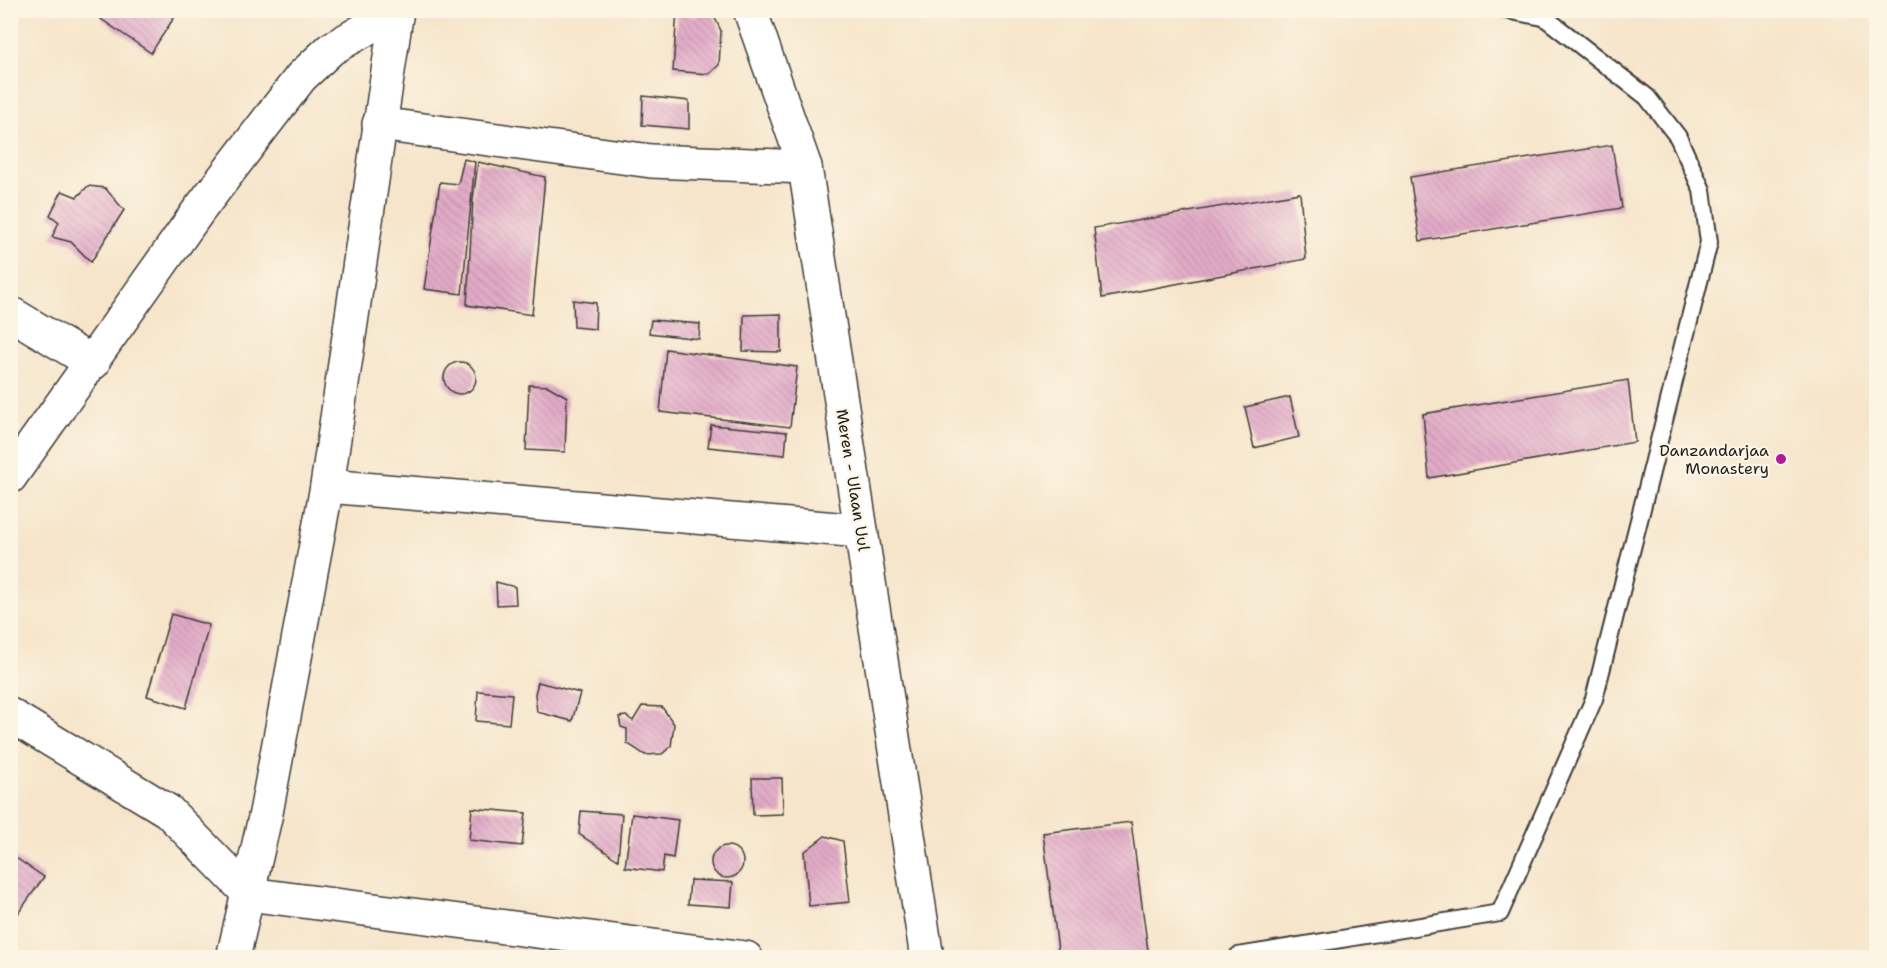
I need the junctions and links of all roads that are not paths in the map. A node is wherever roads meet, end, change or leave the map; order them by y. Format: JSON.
{"nodes":[{"id":1,"x":750,"y":10,"type":"edge"},
{"id":2,"x":1506,"y":10,"type":"edge"},
{"id":3,"x":397,"y":11,"type":"edge"},
{"id":4,"x":1539,"y":14,"type":"edge"},
{"id":5,"x":379,"y":124,"type":"junction"},
{"id":6,"x":806,"y":167,"type":"junction"},
{"id":7,"x":10,"y":313,"type":"edge"},
{"id":8,"x":93,"y":363,"type":"junction"},
{"id":9,"x":10,"y":477,"type":"edge"},
{"id":10,"x":327,"y":486,"type":"junction"},
{"id":11,"x":861,"y":531,"type":"junction"},
{"id":12,"x":10,"y":715,"type":"edge"},
{"id":13,"x":249,"y":894,"type":"junction"},
{"id":14,"x":1238,"y":956,"type":"dead end"},
{"id":15,"x":233,"y":957,"type":"edge"},
{"id":16,"x":746,"y":957,"type":"edge"},
{"id":17,"x":927,"y":957,"type":"edge"}],
"edges":[{"from":1,"to":6,"type":"street","name":"Meren - Ulaan Uul"},
{"from":2,"to":4,"type":"lane"},
{"from":3,"to":5,"type":"street"},
{"from":3,"to":8,"type":"street"},
{"from":4,"to":14,"type":"lane"},
{"from":5,"to":6,"type":"street"},
{"from":5,"to":10,"type":"street"},
{"from":6,"to":11,"type":"street","name":"Meren - Ulaan Uul"},
{"from":7,"to":8,"type":"street"},
{"from":8,"to":9,"type":"street"},
{"from":10,"to":11,"type":"street"},
{"from":10,"to":13,"type":"street"},
{"from":11,"to":17,"type":"street","name":"Meren - Ulaan Uul"},
{"from":12,"to":13,"type":"street"},
{"from":13,"to":15,"type":"street"},
{"from":13,"to":16,"type":"street"}]}
